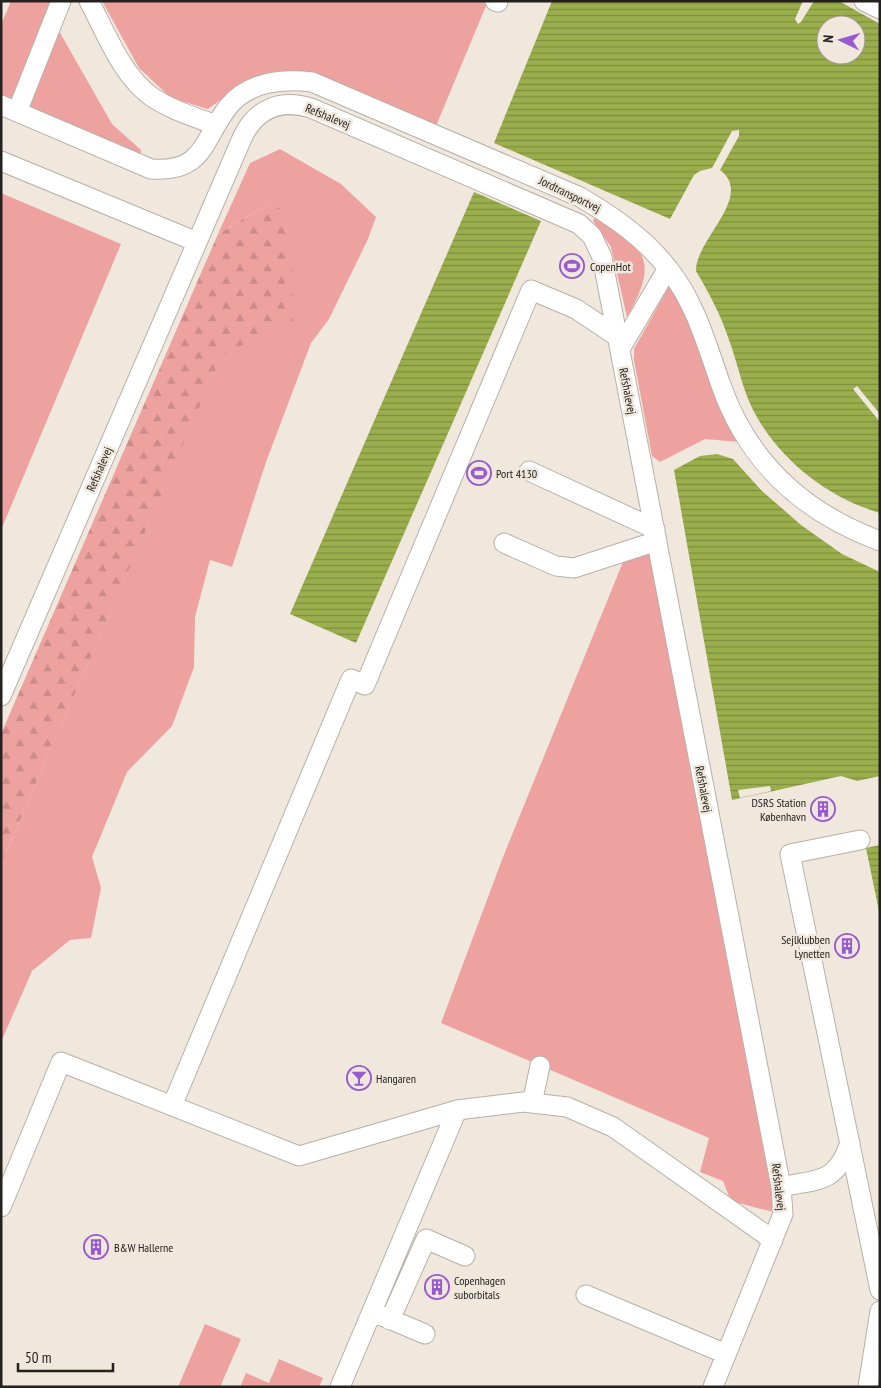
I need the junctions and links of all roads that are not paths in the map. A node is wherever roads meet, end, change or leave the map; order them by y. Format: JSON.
{"nodes":[{"id":1,"x":61,"y":1,"type":"edge"},
{"id":2,"x":89,"y":1,"type":"edge"},
{"id":3,"x":864,"y":1,"type":"edge"},
{"id":4,"x":880,"y":9,"type":"edge"},
{"id":5,"x":9,"y":108,"type":"edge"},
{"id":6,"x":216,"y":125,"type":"junction"},
{"id":7,"x":1,"y":162,"type":"edge"},
{"id":8,"x":197,"y":242,"type":"junction"},
{"id":9,"x":668,"y":268,"type":"junction"},
{"id":10,"x":619,"y":343,"type":"junction"},
{"id":11,"x":529,"y":471,"type":"dead end"},
{"id":12,"x":656,"y":535,"type":"junction"},
{"id":13,"x":880,"y":541,"type":"edge"},
{"id":14,"x":504,"y":543,"type":"dead end"},
{"id":15,"x":1,"y":696,"type":"edge"},
{"id":16,"x":860,"y":840,"type":"dead end"},
{"id":17,"x":540,"y":1066,"type":"dead end"},
{"id":18,"x":532,"y":1103,"type":"junction"},
{"id":19,"x":172,"y":1106,"type":"junction"},
{"id":20,"x":457,"y":1110,"type":"junction"},
{"id":21,"x":850,"y":1143,"type":"junction"},
{"id":22,"x":823,"y":1178,"type":"junction"},
{"id":23,"x":780,"y":1187,"type":"junction"},
{"id":24,"x":860,"y":1193,"type":"junction"},
{"id":25,"x":1,"y":1207,"type":"edge"},
{"id":26,"x":774,"y":1240,"type":"junction"},
{"id":27,"x":876,"y":1246,"type":"edge"},
{"id":28,"x":465,"y":1256,"type":"dead end"},
{"id":29,"x":880,"y":1290,"type":"edge"},
{"id":30,"x":586,"y":1295,"type":"dead end"},
{"id":31,"x":880,"y":1311,"type":"edge"},
{"id":32,"x":372,"y":1312,"type":"junction"},
{"id":33,"x":390,"y":1320,"type":"junction"},
{"id":34,"x":425,"y":1334,"type":"dead end"},
{"id":35,"x":726,"y":1354,"type":"junction"},
{"id":36,"x":340,"y":1387,"type":"edge"},
{"id":37,"x":713,"y":1387,"type":"edge"},
{"id":38,"x":868,"y":1387,"type":"edge"}],
"edges":[{"from":1,"to":5,"type":"street"},
{"from":2,"to":6,"type":"street"},
{"from":3,"to":4,"type":"street"},
{"from":5,"to":6,"type":"street","name":"Jordtransportvej"},
{"from":6,"to":9,"type":"street","name":"Jordtransportvej"},
{"from":7,"to":8,"type":"street"},
{"from":8,"to":10,"type":"street","name":"Refshalevej"},
{"from":8,"to":15,"type":"street","name":"Refshalevej"},
{"from":9,"to":10,"type":"street"},
{"from":9,"to":13,"type":"street","name":"Jordtransportvej"},
{"from":10,"to":12,"type":"street","name":"Refshalevej"},
{"from":10,"to":19,"type":"street"},
{"from":11,"to":12,"type":"street"},
{"from":12,"to":14,"type":"street"},
{"from":12,"to":23,"type":"street","name":"Refshalevej"},
{"from":16,"to":21,"type":"street"},
{"from":17,"to":18,"type":"street"},
{"from":18,"to":20,"type":"street"},
{"from":18,"to":26,"type":"street"},
{"from":19,"to":20,"type":"street"},
{"from":19,"to":25,"type":"street"},
{"from":20,"to":32,"type":"street"},
{"from":21,"to":22,"type":"street"},
{"from":21,"to":24,"type":"street"},
{"from":22,"to":23,"type":"street"},
{"from":22,"to":24,"type":"street"},
{"from":23,"to":26,"type":"street","name":"Refshalevej"},
{"from":24,"to":27,"type":"street"},
{"from":26,"to":35,"type":"street","name":"Refshalevej"},
{"from":27,"to":29,"type":"street"},
{"from":28,"to":33,"type":"street"},
{"from":30,"to":35,"type":"street"},
{"from":31,"to":38,"type":"street"},
{"from":32,"to":33,"type":"street"},
{"from":32,"to":36,"type":"street"},
{"from":33,"to":34,"type":"street"},
{"from":35,"to":37,"type":"street","name":"Refshalevej"}]}
